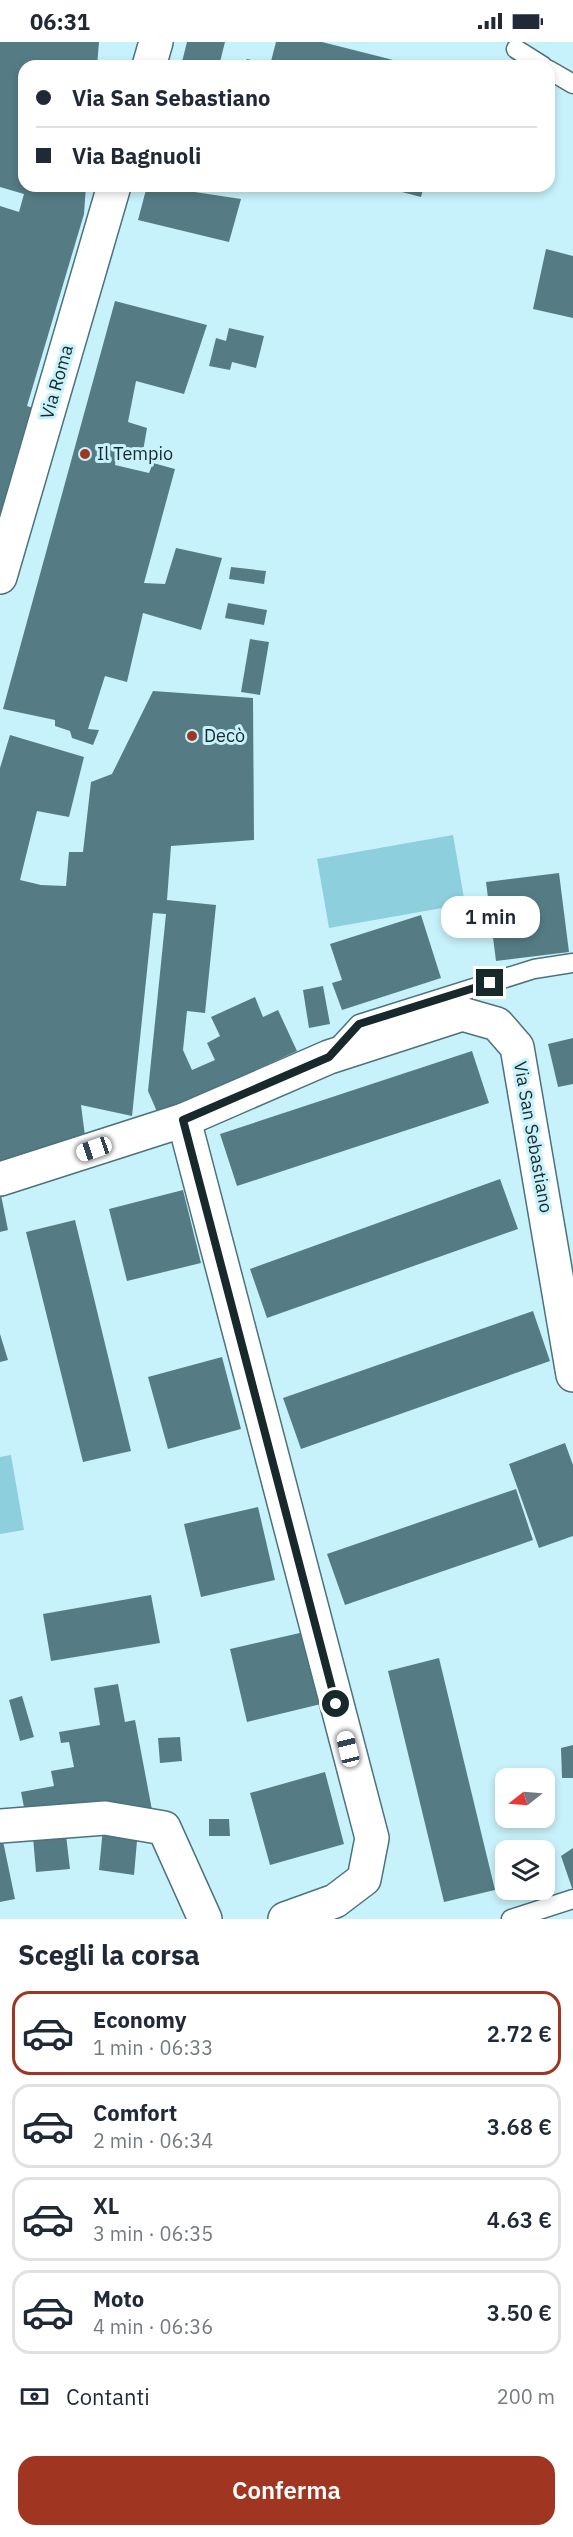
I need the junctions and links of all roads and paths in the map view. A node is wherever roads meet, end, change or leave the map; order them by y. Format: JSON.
{"nodes":[{"id":1,"x":156,"y":42,"type":"edge"},
{"id":2,"x":516,"y":49,"type":"dead end"},
{"id":3,"x":151,"y":60,"type":"edge"},
{"id":4,"x":533,"y":60,"type":"edge"},
{"id":5,"x":555,"y":74,"type":"edge"},
{"id":6,"x":573,"y":84,"type":"edge"},
{"id":7,"x":112,"y":192,"type":"edge"},
{"id":8,"x":0,"y":577,"type":"edge"},
{"id":9,"x":573,"y":963,"type":"edge"},
{"id":10,"x":329,"y":1057,"type":"junction"},
{"id":11,"x":183,"y":1120,"type":"junction"},
{"id":12,"x":0,"y":1179,"type":"edge"},
{"id":13,"x":573,"y":1375,"type":"edge"},
{"id":14,"x":0,"y":1826,"type":"edge"},
{"id":15,"x":573,"y":1899,"type":"edge"},
{"id":16,"x":205,"y":1919,"type":"edge"},
{"id":17,"x":285,"y":1919,"type":"edge"},
{"id":18,"x":511,"y":1919,"type":"edge"}],
"edges":[{"from":1,"to":3,"type":"street"},
{"from":2,"to":4,"type":"lane"},
{"from":5,"to":6,"type":"lane"},
{"from":7,"to":8,"type":"street","name":"Via Roma"},
{"from":9,"to":10,"type":"lane"},
{"from":10,"to":11,"type":"street","name":"Via San Sebastiano"},
{"from":10,"to":13,"type":"street","name":"Via San Sebastiano"},
{"from":11,"to":12,"type":"street","name":"Via San Sebastiano"},
{"from":11,"to":17,"type":"street"},
{"from":14,"to":16,"type":"street"},
{"from":15,"to":18,"type":"lane"}]}
